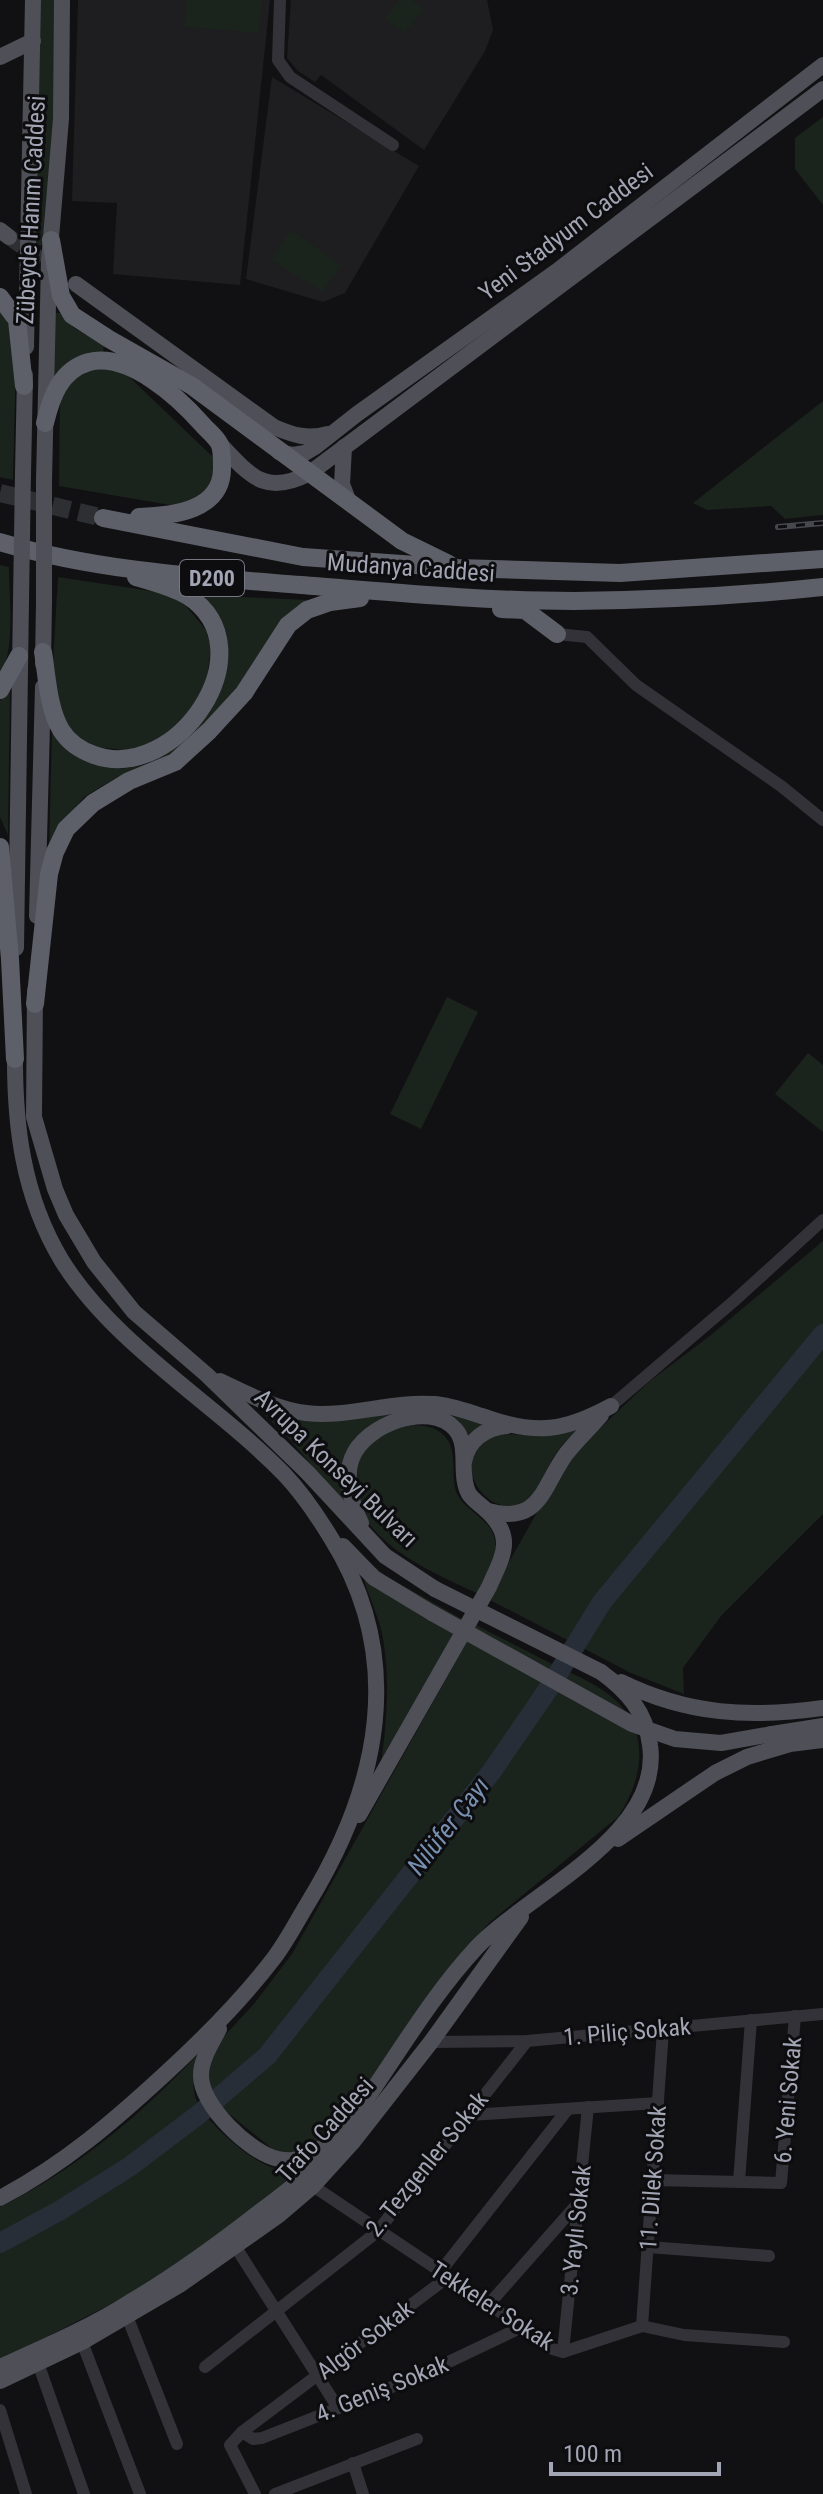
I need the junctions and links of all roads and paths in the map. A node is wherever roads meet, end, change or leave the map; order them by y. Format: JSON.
{"nodes":[{"id":1,"x":33,"y":0,"type":"edge"},
{"id":2,"x":62,"y":0,"type":"edge"},
{"id":3,"x":280,"y":0,"type":"edge"},
{"id":4,"x":33,"y":41,"type":"junction"},
{"id":5,"x":0,"y":57,"type":"edge"},
{"id":6,"x":823,"y":65,"type":"edge"},
{"id":7,"x":823,"y":89,"type":"edge"},
{"id":8,"x":393,"y":145,"type":"dead end"},
{"id":9,"x":51,"y":240,"type":"junction"},
{"id":10,"x":76,"y":284,"type":"tunnel mouth"},
{"id":11,"x":0,"y":297,"type":"edge"},
{"id":12,"x":24,"y":386,"type":"junction"},
{"id":13,"x":45,"y":423,"type":"junction"},
{"id":14,"x":334,"y":432,"type":"junction"},
{"id":15,"x":219,"y":443,"type":"junction"},
{"id":16,"x":344,"y":447,"type":"junction"},
{"id":17,"x":279,"y":452,"type":"junction"},
{"id":18,"x":310,"y":473,"type":"junction"},
{"id":19,"x":347,"y":497,"type":"junction"},
{"id":20,"x":3,"y":544,"type":"edge"},
{"id":21,"x":823,"y":559,"type":"edge"},
{"id":22,"x":99,"y":564,"type":"junction"},
{"id":23,"x":458,"y":568,"type":"junction"},
{"id":24,"x":823,"y":587,"type":"edge"},
{"id":25,"x":427,"y":595,"type":"junction"},
{"id":26,"x":557,"y":634,"type":"joint"},
{"id":27,"x":43,"y":652,"type":"junction"},
{"id":28,"x":19,"y":656,"type":"junction"},
{"id":29,"x":0,"y":690,"type":"edge"},
{"id":30,"x":823,"y":820,"type":"edge"},
{"id":31,"x":0,"y":847,"type":"edge"},
{"id":32,"x":35,"y":1004,"type":"junction"},
{"id":33,"x":15,"y":1059,"type":"junction"},
{"id":34,"x":823,"y":1220,"type":"edge"},
{"id":35,"x":207,"y":1375,"type":"junction"},
{"id":36,"x":611,"y":1406,"type":"junction"},
{"id":37,"x":512,"y":1426,"type":"junction"},
{"id":38,"x":463,"y":1473,"type":"junction"},
{"id":39,"x":488,"y":1511,"type":"junction"},
{"id":40,"x":327,"y":1531,"type":"junction"},
{"id":41,"x":367,"y":1537,"type":"junction"},
{"id":42,"x":601,"y":1672,"type":"junction"},
{"id":43,"x":823,"y":1708,"type":"edge"},
{"id":44,"x":823,"y":1726,"type":"edge"},
{"id":45,"x":823,"y":1740,"type":"edge"},
{"id":46,"x":587,"y":1860,"type":"junction"},
{"id":47,"x":327,"y":1872,"type":"junction"},
{"id":48,"x":544,"y":1891,"type":"junction"},
{"id":49,"x":823,"y":2014,"type":"edge"},
{"id":50,"x":795,"y":2016,"type":"junction"},
{"id":51,"x":224,"y":2017,"type":"junction"},
{"id":52,"x":751,"y":2020,"type":"junction"},
{"id":53,"x":663,"y":2030,"type":"junction"},
{"id":54,"x":527,"y":2041,"type":"junction"},
{"id":55,"x":431,"y":2042,"type":"junction"},
{"id":56,"x":366,"y":2101,"type":"junction"},
{"id":57,"x":658,"y":2103,"type":"junction"},
{"id":58,"x":588,"y":2107,"type":"junction"},
{"id":59,"x":568,"y":2109,"type":"junction"},
{"id":60,"x":469,"y":2115,"type":"junction"},
{"id":61,"x":652,"y":2180,"type":"junction"},
{"id":62,"x":739,"y":2182,"type":"junction"},
{"id":63,"x":313,"y":2186,"type":"junction"},
{"id":64,"x":0,"y":2198,"type":"edge"},
{"id":65,"x":579,"y":2202,"type":"junction"},
{"id":66,"x":377,"y":2232,"type":"junction"},
{"id":67,"x":235,"y":2246,"type":"junction"},
{"id":68,"x":648,"y":2247,"type":"junction"},
{"id":69,"x":769,"y":2256,"type":"dead end"},
{"id":70,"x":444,"y":2274,"type":"junction"},
{"id":71,"x":489,"y":2304,"type":"junction"},
{"id":72,"x":276,"y":2310,"type":"junction"},
{"id":73,"x":127,"y":2316,"type":"junction"},
{"id":74,"x":642,"y":2326,"type":"junction"},
{"id":75,"x":520,"y":2328,"type":"junction"},
{"id":76,"x":82,"y":2342,"type":"junction"},
{"id":77,"x":784,"y":2342,"type":"dead end"},
{"id":78,"x":563,"y":2352,"type":"junction"},
{"id":79,"x":38,"y":2363,"type":"junction"},
{"id":80,"x":0,"y":2367,"type":"edge"},
{"id":81,"x":205,"y":2367,"type":"dead end"},
{"id":82,"x":318,"y":2375,"type":"junction"},
{"id":83,"x":0,"y":2381,"type":"edge"},
{"id":84,"x":338,"y":2408,"type":"junction"},
{"id":85,"x":0,"y":2410,"type":"edge"},
{"id":86,"x":242,"y":2432,"type":"junction"},
{"id":87,"x":417,"y":2439,"type":"dead end"},
{"id":88,"x":177,"y":2444,"type":"dead end"},
{"id":89,"x":353,"y":2463,"type":"junction"},
{"id":90,"x":309,"y":2480,"type":"junction"},
{"id":91,"x":26,"y":2494,"type":"edge"},
{"id":92,"x":84,"y":2494,"type":"edge"},
{"id":93,"x":140,"y":2494,"type":"edge"},
{"id":94,"x":255,"y":2494,"type":"edge"},
{"id":95,"x":275,"y":2494,"type":"edge"},
{"id":96,"x":314,"y":2494,"type":"edge"},
{"id":97,"x":363,"y":2494,"type":"edge"}],
"edges":[{"from":1,"to":4,"type":"main road","name":"Zübeyde Hanım Caddesi"},
{"from":2,"to":9,"type":"main road","name":"Zübeyde Hanım Caddesi"},
{"from":3,"to":8,"type":"street"},
{"from":4,"to":5,"type":"main road"},
{"from":4,"to":12,"type":"main road","name":"Zübeyde Hanım Caddesi"},
{"from":6,"to":14,"type":"main road","name":"Yeni Stadyum Caddesi"},
{"from":7,"to":16,"type":"main road","name":"Yeni Stadyum Caddesi"},
{"from":9,"to":13,"type":"main road","name":"Zübeyde Hanım Caddesi"},
{"from":9,"to":17,"type":"highway"},
{"from":10,"to":14,"type":"main road"},
{"from":11,"to":12,"type":"highway"},
{"from":12,"to":28,"type":"main road","name":"Avrupa Konseyi Bulvarı","bridge":true},
{"from":13,"to":15,"type":"highway"},
{"from":13,"to":27,"type":"main road","name":"Avrupa Konseyi Bulvarı","bridge":true},
{"from":14,"to":17,"type":"main road","name":"Yeni Stadyum Caddesi"},
{"from":15,"to":18,"type":"main road"},
{"from":15,"to":23,"type":"highway","name":"Mudanya Caddesi","number":"D200"},
{"from":16,"to":18,"type":"main road","name":"Yeni Stadyum Caddesi"},
{"from":16,"to":19,"type":"main road"},
{"from":17,"to":18,"type":"highway"},
{"from":18,"to":19,"type":"highway"},
{"from":19,"to":23,"type":"highway"},
{"from":20,"to":22,"type":"highway","name":"Mudanya Caddesi","number":"D200"},
{"from":21,"to":23,"type":"highway","name":"Mudanya Caddesi","number":"D200"},
{"from":22,"to":25,"type":"highway","name":"Mudanya Caddesi","number":"D200"},
{"from":22,"to":27,"type":"highway"},
{"from":24,"to":25,"type":"highway","name":"Mudanya Caddesi","number":"D200"},
{"from":25,"to":26,"type":"highway"},
{"from":25,"to":32,"type":"highway"},
{"from":26,"to":30,"type":"street"},
{"from":27,"to":32,"type":"main road","name":"Avrupa Konseyi Bulvarı"},
{"from":28,"to":29,"type":"highway"},
{"from":28,"to":33,"type":"main road","name":"Avrupa Konseyi Bulvarı"},
{"from":31,"to":33,"type":"highway"},
{"from":32,"to":35,"type":"main road","name":"Avrupa Konseyi Bulvarı"},
{"from":33,"to":40,"type":"main road","name":"Avrupa Konseyi Bulvarı"},
{"from":34,"to":36,"type":"street"},
{"from":35,"to":37,"type":"main road"},
{"from":35,"to":41,"type":"main road","name":"Avrupa Konseyi Bulvarı"},
{"from":36,"to":37,"type":"main road"},
{"from":36,"to":39,"type":"main road"},
{"from":37,"to":38,"type":"main road"},
{"from":38,"to":39,"type":"main road"},
{"from":38,"to":41,"type":"main road"},
{"from":39,"to":47,"type":"main road"},
{"from":40,"to":44,"type":"main road","bridge":true},
{"from":40,"to":47,"type":"main road","name":"Avrupa Konseyi Bulvarı"},
{"from":41,"to":42,"type":"main road","name":"Avrupa Konseyi Bulvarı","bridge":true},
{"from":42,"to":43,"type":"main road"},
{"from":42,"to":46,"type":"main road","name":"Avrupa Konseyi Bulvarı"},
{"from":45,"to":46,"type":"main road"},
{"from":46,"to":48,"type":"main road","name":"Avrupa Konseyi Bulvarı"},
{"from":47,"to":51,"type":"main road","name":"Avrupa Konseyi Bulvarı"},
{"from":48,"to":55,"type":"main road","name":"Trafo Caddesi"},
{"from":48,"to":56,"type":"main road","name":"Avrupa Konseyi Bulvarı"},
{"from":49,"to":50,"type":"street","name":"1. Piliç Sokak"},
{"from":50,"to":52,"type":"street","name":"1. Piliç Sokak"},
{"from":50,"to":62,"type":"street","name":"6. Yeni Sokak"},
{"from":51,"to":56,"type":"main road"},
{"from":51,"to":64,"type":"main road","name":"Avrupa Konseyi Bulvarı"},
{"from":52,"to":53,"type":"street","name":"1. Piliç Sokak"},
{"from":52,"to":62,"type":"street"},
{"from":53,"to":54,"type":"street","name":"1. Piliç Sokak"},
{"from":53,"to":57,"type":"street","name":"11. Dilek Sokak"},
{"from":54,"to":55,"type":"street","name":"1. Piliç Sokak"},
{"from":54,"to":60,"type":"street","name":"2. Tezgenler Sokak"},
{"from":55,"to":63,"type":"main road","name":"Trafo Caddesi"},
{"from":56,"to":80,"type":"main road","name":"Avrupa Konseyi Bulvarı"},
{"from":57,"to":58,"type":"street"},
{"from":57,"to":61,"type":"street","name":"11. Dilek Sokak"},
{"from":58,"to":59,"type":"street"},
{"from":58,"to":65,"type":"street","name":"3. Yaylı Sokak"},
{"from":59,"to":60,"type":"street"},
{"from":59,"to":70,"type":"street","name":"Algör Sokak"},
{"from":60,"to":66,"type":"street","name":"2. Tezgenler Sokak"},
{"from":61,"to":62,"type":"street"},
{"from":61,"to":68,"type":"street","name":"11. Dilek Sokak"},
{"from":63,"to":66,"type":"street","name":"Tekkeler Sokak"},
{"from":63,"to":67,"type":"main road","name":"Trafo Caddesi"},
{"from":65,"to":71,"type":"street"},
{"from":65,"to":78,"type":"street","name":"3. Yaylı Sokak"},
{"from":66,"to":70,"type":"street","name":"Tekkeler Sokak"},
{"from":66,"to":72,"type":"street","name":"2. Tezgenler Sokak"},
{"from":67,"to":72,"type":"street"},
{"from":67,"to":73,"type":"main road","name":"Trafo Caddesi"},
{"from":68,"to":69,"type":"street"},
{"from":68,"to":74,"type":"street","name":"11. Dilek Sokak"},
{"from":70,"to":71,"type":"street","name":"Tekkeler Sokak"},
{"from":70,"to":82,"type":"street","name":"Algör Sokak"},
{"from":71,"to":75,"type":"street","name":"Tekkeler Sokak"},
{"from":72,"to":81,"type":"street","name":"2. Tezgenler Sokak"},
{"from":72,"to":82,"type":"street"},
{"from":73,"to":76,"type":"main road","name":"Trafo Caddesi"},
{"from":73,"to":88,"type":"street"},
{"from":74,"to":77,"type":"street"},
{"from":74,"to":78,"type":"street","name":"Tekkeler Sokak"},
{"from":75,"to":78,"type":"street","name":"Tekkeler Sokak"},
{"from":75,"to":84,"type":"street","name":"4. Geniş Sokak"},
{"from":76,"to":79,"type":"main road","name":"Trafo Caddesi"},
{"from":76,"to":93,"type":"street"},
{"from":79,"to":83,"type":"main road","name":"Trafo Caddesi"},
{"from":79,"to":92,"type":"street"},
{"from":82,"to":84,"type":"street"},
{"from":82,"to":86,"type":"street","name":"Algör Sokak"},
{"from":84,"to":86,"type":"street","name":"4. Geniş Sokak"},
{"from":85,"to":91,"type":"street"},
{"from":86,"to":94,"type":"street"},
{"from":87,"to":89,"type":"street"},
{"from":89,"to":90,"type":"street"},
{"from":89,"to":97,"type":"street"},
{"from":90,"to":95,"type":"street"},
{"from":90,"to":96,"type":"street"}]}
